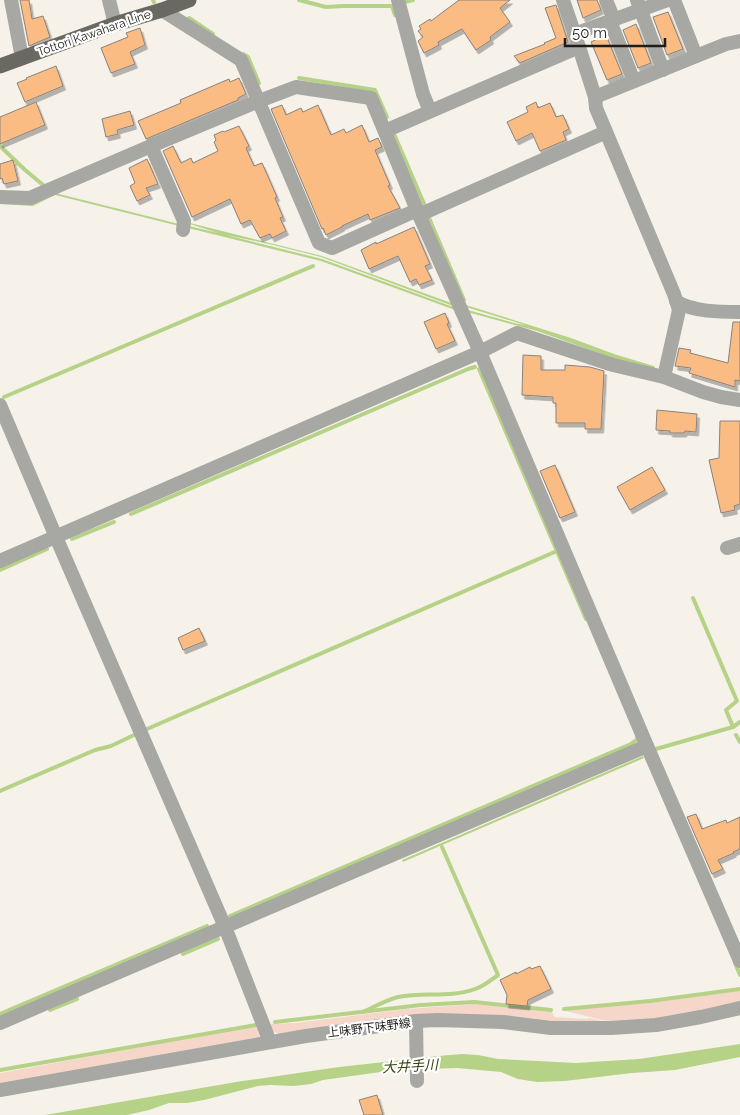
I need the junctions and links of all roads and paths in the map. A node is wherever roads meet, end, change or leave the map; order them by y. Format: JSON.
{"nodes":[{"id":1,"x":11,"y":0,"type":"edge"},
{"id":2,"x":109,"y":0,"type":"edge"},
{"id":3,"x":189,"y":0,"type":"edge"},
{"id":4,"x":398,"y":0,"type":"edge"},
{"id":5,"x":563,"y":0,"type":"edge"},
{"id":6,"x":606,"y":0,"type":"edge"},
{"id":7,"x":668,"y":0,"type":"edge"},
{"id":8,"x":674,"y":0,"type":"edge"},
{"id":9,"x":638,"y":5,"type":"edge"},
{"id":10,"x":162,"y":10,"type":"junction"},
{"id":11,"x":612,"y":20,"type":"junction"},
{"id":12,"x":115,"y":24,"type":"junction"},
{"id":13,"x":577,"y":41,"type":"junction"},
{"id":14,"x":740,"y":41,"type":"edge"},
{"id":15,"x":696,"y":56,"type":"junction"},
{"id":16,"x":22,"y":58,"type":"junction"},
{"id":17,"x":0,"y":66,"type":"edge"},
{"id":18,"x":663,"y":70,"type":"junction"},
{"id":19,"x":634,"y":82,"type":"junction"},
{"id":20,"x":595,"y":97,"type":"junction"},
{"id":21,"x":259,"y":101,"type":"junction"},
{"id":22,"x":430,"y":111,"type":"junction"},
{"id":23,"x":385,"y":131,"type":"junction"},
{"id":24,"x":606,"y":132,"type":"junction"},
{"id":25,"x":151,"y":146,"type":"junction"},
{"id":26,"x":0,"y":197,"type":"edge"},
{"id":27,"x":418,"y":212,"type":"junction"},
{"id":28,"x":183,"y":230,"type":"dead end"},
{"id":29,"x":676,"y":301,"type":"junction"},
{"id":30,"x":740,"y":312,"type":"edge"},
{"id":31,"x":480,"y":352,"type":"junction"},
{"id":32,"x":664,"y":377,"type":"junction"},
{"id":33,"x":740,"y":400,"type":"edge"},
{"id":34,"x":0,"y":405,"type":"edge"},
{"id":35,"x":56,"y":537,"type":"junction"},
{"id":36,"x":0,"y":561,"type":"edge"},
{"id":37,"x":647,"y":746,"type":"junction"},
{"id":38,"x":225,"y":927,"type":"junction"},
{"id":39,"x":740,"y":961,"type":"edge"},
{"id":40,"x":740,"y":1008,"type":"edge"},
{"id":41,"x":0,"y":1023,"type":"edge"},
{"id":42,"x":416,"y":1028,"type":"junction"},
{"id":43,"x":270,"y":1042,"type":"junction"},
{"id":44,"x":418,"y":1082,"type":"dead end"},
{"id":45,"x":0,"y":1090,"type":"edge"}],
"edges":[{"from":1,"to":16,"type":"street"},
{"from":2,"to":12,"type":"street"},
{"from":3,"to":10,"type":"main road","name":"Tottori Kawahara Line"},
{"from":4,"to":22,"type":"street"},
{"from":5,"to":13,"type":"street"},
{"from":6,"to":11,"type":"street"},
{"from":7,"to":9,"type":"street"},
{"from":8,"to":15,"type":"street"},
{"from":9,"to":11,"type":"street"},
{"from":9,"to":18,"type":"street"},
{"from":10,"to":12,"type":"main road","name":"Tottori Kawahara Line"},
{"from":10,"to":21,"type":"street"},
{"from":11,"to":13,"type":"street"},
{"from":11,"to":19,"type":"street"},
{"from":12,"to":16,"type":"main road","name":"Tottori Kawahara Line"},
{"from":13,"to":20,"type":"street"},
{"from":13,"to":22,"type":"street"},
{"from":14,"to":15,"type":"street"},
{"from":15,"to":18,"type":"street"},
{"from":16,"to":17,"type":"main road","name":"Tottori Kawahara Line"},
{"from":18,"to":19,"type":"street"},
{"from":19,"to":20,"type":"street"},
{"from":20,"to":24,"type":"street"},
{"from":21,"to":23,"type":"street"},
{"from":21,"to":25,"type":"street"},
{"from":21,"to":27,"type":"street"},
{"from":22,"to":23,"type":"street"},
{"from":23,"to":27,"type":"street"},
{"from":24,"to":27,"type":"street"},
{"from":24,"to":29,"type":"street"},
{"from":25,"to":26,"type":"street"},
{"from":25,"to":28,"type":"street"},
{"from":27,"to":31,"type":"street"},
{"from":29,"to":30,"type":"street"},
{"from":29,"to":32,"type":"street"},
{"from":31,"to":32,"type":"street"},
{"from":31,"to":35,"type":"street"},
{"from":31,"to":37,"type":"street"},
{"from":32,"to":33,"type":"street"},
{"from":34,"to":35,"type":"street"},
{"from":35,"to":36,"type":"street"},
{"from":35,"to":38,"type":"street"},
{"from":37,"to":38,"type":"street"},
{"from":37,"to":39,"type":"street"},
{"from":38,"to":41,"type":"street"},
{"from":38,"to":43,"type":"street"},
{"from":40,"to":42,"type":"street","name":"上味野下味野線"},
{"from":42,"to":43,"type":"street","name":"上味野下味野線"},
{"from":42,"to":44,"type":"street"},
{"from":43,"to":45,"type":"street","name":"上味野下味野線"}]}
